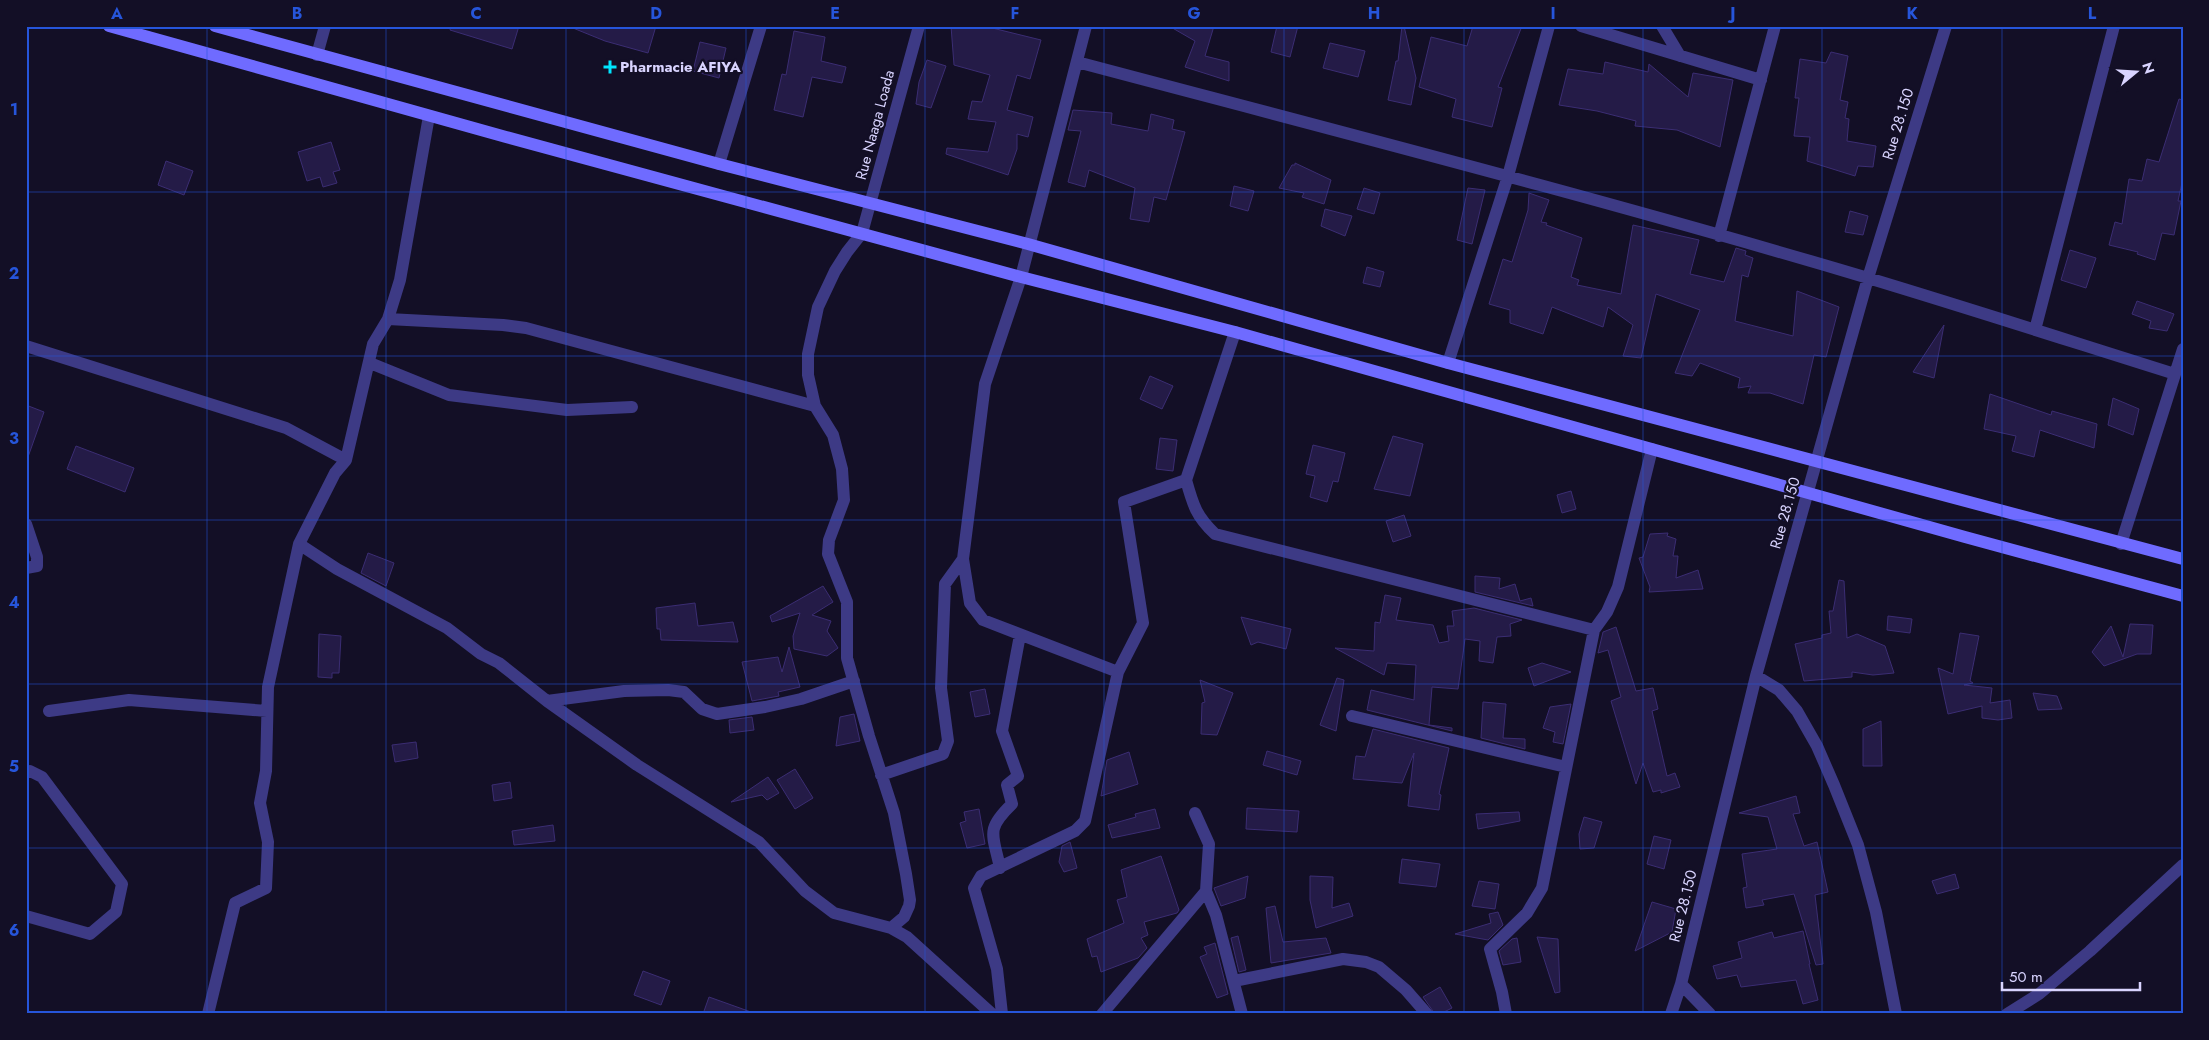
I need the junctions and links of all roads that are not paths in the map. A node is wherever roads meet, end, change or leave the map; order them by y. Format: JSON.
{"nodes":[{"id":1,"x":109,"y":26,"type":"edge"},
{"id":2,"x":215,"y":26,"type":"edge"},
{"id":3,"x":324,"y":26,"type":"edge"},
{"id":4,"x":762,"y":26,"type":"edge"},
{"id":5,"x":918,"y":26,"type":"edge"},
{"id":6,"x":1086,"y":26,"type":"edge"},
{"id":7,"x":1549,"y":26,"type":"edge"},
{"id":8,"x":1581,"y":26,"type":"edge"},
{"id":9,"x":1662,"y":26,"type":"edge"},
{"id":10,"x":1775,"y":26,"type":"edge"},
{"id":11,"x":1946,"y":26,"type":"edge"},
{"id":12,"x":2114,"y":26,"type":"edge"},
{"id":13,"x":317,"y":55,"type":"junction"},
{"id":14,"x":1680,"y":56,"type":"junction"},
{"id":15,"x":1077,"y":62,"type":"junction"},
{"id":16,"x":1761,"y":80,"type":"junction"},
{"id":17,"x":429,"y":116,"type":"junction"},
{"id":18,"x":719,"y":164,"type":"junction"},
{"id":19,"x":1508,"y":176,"type":"junction"},
{"id":20,"x":870,"y":204,"type":"junction"},
{"id":21,"x":862,"y":233,"type":"junction"},
{"id":22,"x":1719,"y":236,"type":"junction"},
{"id":23,"x":1028,"y":244,"type":"junction"},
{"id":24,"x":1021,"y":277,"type":"junction"},
{"id":25,"x":1868,"y":278,"type":"junction"},
{"id":26,"x":388,"y":319,"type":"junction"},
{"id":27,"x":2035,"y":330,"type":"junction"},
{"id":28,"x":1235,"y":332,"type":"junction"},
{"id":29,"x":26,"y":346,"type":"edge"},
{"id":30,"x":2183,"y":349,"type":"edge"},
{"id":31,"x":1448,"y":363,"type":"junction"},
{"id":32,"x":370,"y":364,"type":"junction"},
{"id":33,"x":2175,"y":374,"type":"junction"},
{"id":34,"x":815,"y":406,"type":"junction"},
{"id":35,"x":632,"y":407,"type":"dead end"},
{"id":36,"x":1652,"y":449,"type":"junction"},
{"id":37,"x":346,"y":460,"type":"junction"},
{"id":38,"x":1816,"y":462,"type":"junction"},
{"id":39,"x":1186,"y":480,"type":"junction"},
{"id":40,"x":1808,"y":493,"type":"junction"},
{"id":41,"x":26,"y":524,"type":"edge"},
{"id":42,"x":299,"y":544,"type":"junction"},
{"id":43,"x":2121,"y":544,"type":"junction"},
{"id":44,"x":963,"y":559,"type":"junction"},
{"id":45,"x":2183,"y":559,"type":"edge"},
{"id":46,"x":26,"y":568,"type":"edge"},
{"id":47,"x":2183,"y":596,"type":"edge"},
{"id":48,"x":1594,"y":630,"type":"junction"},
{"id":49,"x":1020,"y":635,"type":"junction"},
{"id":50,"x":1118,"y":672,"type":"junction"},
{"id":51,"x":1756,"y":676,"type":"junction"},
{"id":52,"x":854,"y":681,"type":"junction"},
{"id":53,"x":547,"y":701,"type":"junction"},
{"id":54,"x":49,"y":711,"type":"dead end"},
{"id":55,"x":267,"y":711,"type":"junction"},
{"id":56,"x":1352,"y":716,"type":"dead end"},
{"id":57,"x":1566,"y":767,"type":"junction"},
{"id":58,"x":26,"y":773,"type":"edge"},
{"id":59,"x":881,"y":775,"type":"junction"},
{"id":60,"x":1195,"y":813,"type":"dead end"},
{"id":61,"x":2183,"y":865,"type":"edge"},
{"id":62,"x":1000,"y":868,"type":"junction"},
{"id":63,"x":1206,"y":891,"type":"junction"},
{"id":64,"x":26,"y":916,"type":"edge"},
{"id":65,"x":891,"y":928,"type":"junction"},
{"id":66,"x":1234,"y":981,"type":"junction"},
{"id":67,"x":1681,"y":984,"type":"junction"},
{"id":68,"x":208,"y":1014,"type":"edge"},
{"id":69,"x":992,"y":1014,"type":"edge"},
{"id":70,"x":1002,"y":1014,"type":"edge"},
{"id":71,"x":1102,"y":1014,"type":"edge"},
{"id":72,"x":1242,"y":1014,"type":"edge"},
{"id":73,"x":1427,"y":1014,"type":"edge"},
{"id":74,"x":1506,"y":1014,"type":"edge"},
{"id":75,"x":1671,"y":1014,"type":"edge"},
{"id":76,"x":1710,"y":1014,"type":"edge"},
{"id":77,"x":1896,"y":1014,"type":"edge"},
{"id":78,"x":2007,"y":1014,"type":"edge"}],
"edges":[{"from":1,"to":17,"type":"main road"},
{"from":2,"to":13,"type":"main road"},
{"from":3,"to":13,"type":"street"},
{"from":4,"to":18,"type":"street"},
{"from":5,"to":20,"type":"street","name":"Rue Naaga Loada"},
{"from":6,"to":15,"type":"street"},
{"from":7,"to":19,"type":"street"},
{"from":8,"to":14,"type":"street"},
{"from":9,"to":14,"type":"street"},
{"from":10,"to":16,"type":"street"},
{"from":11,"to":25,"type":"street","name":"Rue 28.150"},
{"from":12,"to":27,"type":"street"},
{"from":13,"to":18,"type":"main road"},
{"from":14,"to":16,"type":"street"},
{"from":15,"to":19,"type":"street"},
{"from":15,"to":23,"type":"street"},
{"from":16,"to":22,"type":"street"},
{"from":17,"to":21,"type":"main road"},
{"from":17,"to":26,"type":"street"},
{"from":18,"to":20,"type":"main road"},
{"from":19,"to":22,"type":"street"},
{"from":19,"to":31,"type":"street"},
{"from":20,"to":21,"type":"street","name":"Rue Naaga Loada"},
{"from":20,"to":23,"type":"main road"},
{"from":21,"to":24,"type":"main road"},
{"from":21,"to":34,"type":"street"},
{"from":22,"to":25,"type":"street"},
{"from":23,"to":24,"type":"street"},
{"from":23,"to":31,"type":"main road"},
{"from":24,"to":28,"type":"main road"},
{"from":24,"to":44,"type":"street"},
{"from":25,"to":27,"type":"street"},
{"from":25,"to":38,"type":"street","name":"Rue 28.150"},
{"from":26,"to":32,"type":"street"},
{"from":26,"to":34,"type":"street"},
{"from":27,"to":33,"type":"street"},
{"from":28,"to":36,"type":"main road"},
{"from":28,"to":39,"type":"street"},
{"from":29,"to":37,"type":"street"},
{"from":30,"to":33,"type":"street"},
{"from":31,"to":38,"type":"main road"},
{"from":32,"to":35,"type":"street"},
{"from":32,"to":37,"type":"street"},
{"from":33,"to":43,"type":"street"},
{"from":34,"to":52,"type":"street"},
{"from":36,"to":40,"type":"main road"},
{"from":36,"to":48,"type":"street"},
{"from":37,"to":42,"type":"street"},
{"from":38,"to":40,"type":"street","name":"Rue 28.150"},
{"from":38,"to":43,"type":"main road"},
{"from":39,"to":48,"type":"street"},
{"from":39,"to":50,"type":"street"},
{"from":40,"to":47,"type":"main road"},
{"from":40,"to":51,"type":"street","name":"Rue 28.150"},
{"from":41,"to":46,"type":"street"},
{"from":42,"to":53,"type":"street"},
{"from":42,"to":55,"type":"street"},
{"from":43,"to":45,"type":"main road"},
{"from":44,"to":49,"type":"street"},
{"from":44,"to":59,"type":"street"},
{"from":48,"to":57,"type":"street"},
{"from":49,"to":50,"type":"street"},
{"from":49,"to":62,"type":"street"},
{"from":50,"to":62,"type":"street"},
{"from":51,"to":67,"type":"street","name":"Rue 28.150"},
{"from":51,"to":77,"type":"street"},
{"from":52,"to":53,"type":"street"},
{"from":52,"to":59,"type":"street"},
{"from":53,"to":65,"type":"street"},
{"from":54,"to":55,"type":"street"},
{"from":55,"to":68,"type":"street"},
{"from":56,"to":57,"type":"street"},
{"from":57,"to":74,"type":"street"},
{"from":58,"to":64,"type":"street"},
{"from":59,"to":65,"type":"street"},
{"from":60,"to":63,"type":"street"},
{"from":61,"to":78,"type":"street"},
{"from":62,"to":70,"type":"street"},
{"from":63,"to":66,"type":"street"},
{"from":63,"to":71,"type":"street"},
{"from":65,"to":69,"type":"street"},
{"from":66,"to":72,"type":"street"},
{"from":66,"to":73,"type":"street"},
{"from":67,"to":75,"type":"street","name":"Rue 28.150"},
{"from":67,"to":76,"type":"street"}]}
